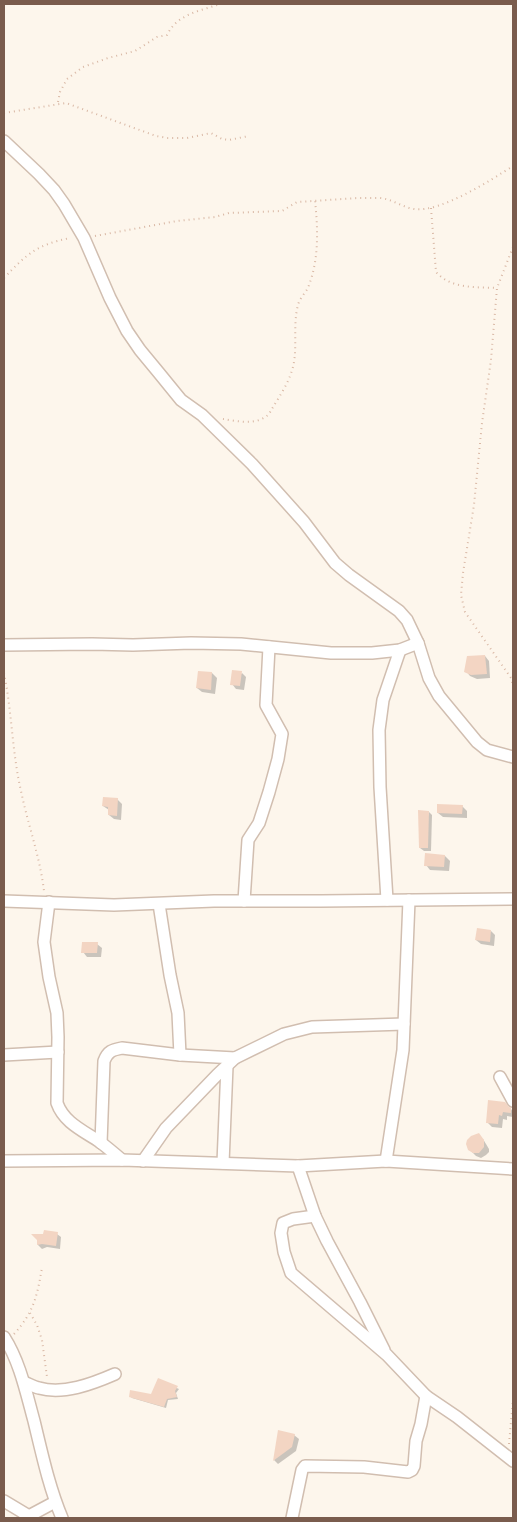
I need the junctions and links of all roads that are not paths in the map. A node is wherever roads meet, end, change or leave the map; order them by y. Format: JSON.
{"nodes":[{"id":1,"x":4,"y":141,"type":"edge"},
{"id":2,"x":418,"y":643,"type":"junction"},
{"id":3,"x":4,"y":645,"type":"edge"},
{"id":4,"x":268,"y":647,"type":"junction"},
{"id":5,"x":400,"y":650,"type":"junction"},
{"id":6,"x":513,"y":757,"type":"edge"},
{"id":7,"x":513,"y":899,"type":"edge"},
{"id":8,"x":387,"y":900,"type":"junction"},
{"id":9,"x":410,"y":900,"type":"junction"},
{"id":10,"x":244,"y":901,"type":"junction"},
{"id":11,"x":4,"y":902,"type":"edge"},
{"id":12,"x":47,"y":902,"type":"junction"},
{"id":13,"x":159,"y":904,"type":"junction"},
{"id":14,"x":404,"y":1024,"type":"junction"},
{"id":15,"x":58,"y":1052,"type":"junction"},
{"id":16,"x":4,"y":1055,"type":"edge"},
{"id":17,"x":180,"y":1055,"type":"junction"},
{"id":18,"x":231,"y":1062,"type":"junction"},
{"id":19,"x":500,"y":1076,"type":"dead end"},
{"id":20,"x":513,"y":1100,"type":"edge"},
{"id":21,"x":101,"y":1143,"type":"junction"},
{"id":22,"x":122,"y":1160,"type":"junction"},
{"id":23,"x":4,"y":1161,"type":"edge"},
{"id":24,"x":143,"y":1161,"type":"junction"},
{"id":25,"x":386,"y":1161,"type":"junction"},
{"id":26,"x":223,"y":1163,"type":"junction"},
{"id":27,"x":298,"y":1166,"type":"junction"},
{"id":28,"x":513,"y":1169,"type":"edge"},
{"id":29,"x":315,"y":1216,"type":"junction"},
{"id":30,"x":5,"y":1340,"type":"edge"},
{"id":31,"x":387,"y":1355,"type":"junction"},
{"id":32,"x":114,"y":1374,"type":"dead end"},
{"id":33,"x":24,"y":1382,"type":"junction"},
{"id":34,"x":426,"y":1396,"type":"junction"},
{"id":35,"x":510,"y":1459,"type":"edge"},
{"id":36,"x":4,"y":1501,"type":"edge"},
{"id":37,"x":55,"y":1502,"type":"junction"},
{"id":38,"x":27,"y":1517,"type":"edge"},
{"id":39,"x":62,"y":1518,"type":"edge"},
{"id":40,"x":292,"y":1518,"type":"edge"}],
"edges":[{"from":1,"to":2,"type":"street"},
{"from":2,"to":5,"type":"street"},
{"from":2,"to":6,"type":"street"},
{"from":3,"to":4,"type":"street"},
{"from":4,"to":5,"type":"street"},
{"from":4,"to":10,"type":"street"},
{"from":5,"to":8,"type":"street"},
{"from":7,"to":9,"type":"street"},
{"from":8,"to":9,"type":"street"},
{"from":8,"to":10,"type":"street"},
{"from":9,"to":14,"type":"street"},
{"from":10,"to":13,"type":"street"},
{"from":11,"to":12,"type":"street"},
{"from":12,"to":13,"type":"street"},
{"from":12,"to":15,"type":"street"},
{"from":13,"to":17,"type":"street"},
{"from":14,"to":18,"type":"street"},
{"from":14,"to":25,"type":"street"},
{"from":15,"to":16,"type":"street"},
{"from":15,"to":21,"type":"street"},
{"from":17,"to":18,"type":"street"},
{"from":17,"to":21,"type":"street"},
{"from":18,"to":24,"type":"street"},
{"from":18,"to":26,"type":"street"},
{"from":19,"to":20,"type":"street"},
{"from":21,"to":22,"type":"street"},
{"from":22,"to":23,"type":"street"},
{"from":22,"to":24,"type":"street"},
{"from":24,"to":26,"type":"street"},
{"from":25,"to":27,"type":"street"},
{"from":25,"to":28,"type":"street"},
{"from":26,"to":27,"type":"street"},
{"from":27,"to":29,"type":"street"},
{"from":29,"to":31,"type":"street"},
{"from":29,"to":31,"type":"street"},
{"from":30,"to":33,"type":"street"},
{"from":31,"to":34,"type":"street"},
{"from":32,"to":33,"type":"street"},
{"from":33,"to":37,"type":"street"},
{"from":34,"to":35,"type":"street"},
{"from":34,"to":40,"type":"street"},
{"from":36,"to":38,"type":"street"},
{"from":37,"to":38,"type":"street"},
{"from":37,"to":39,"type":"street"}]}
